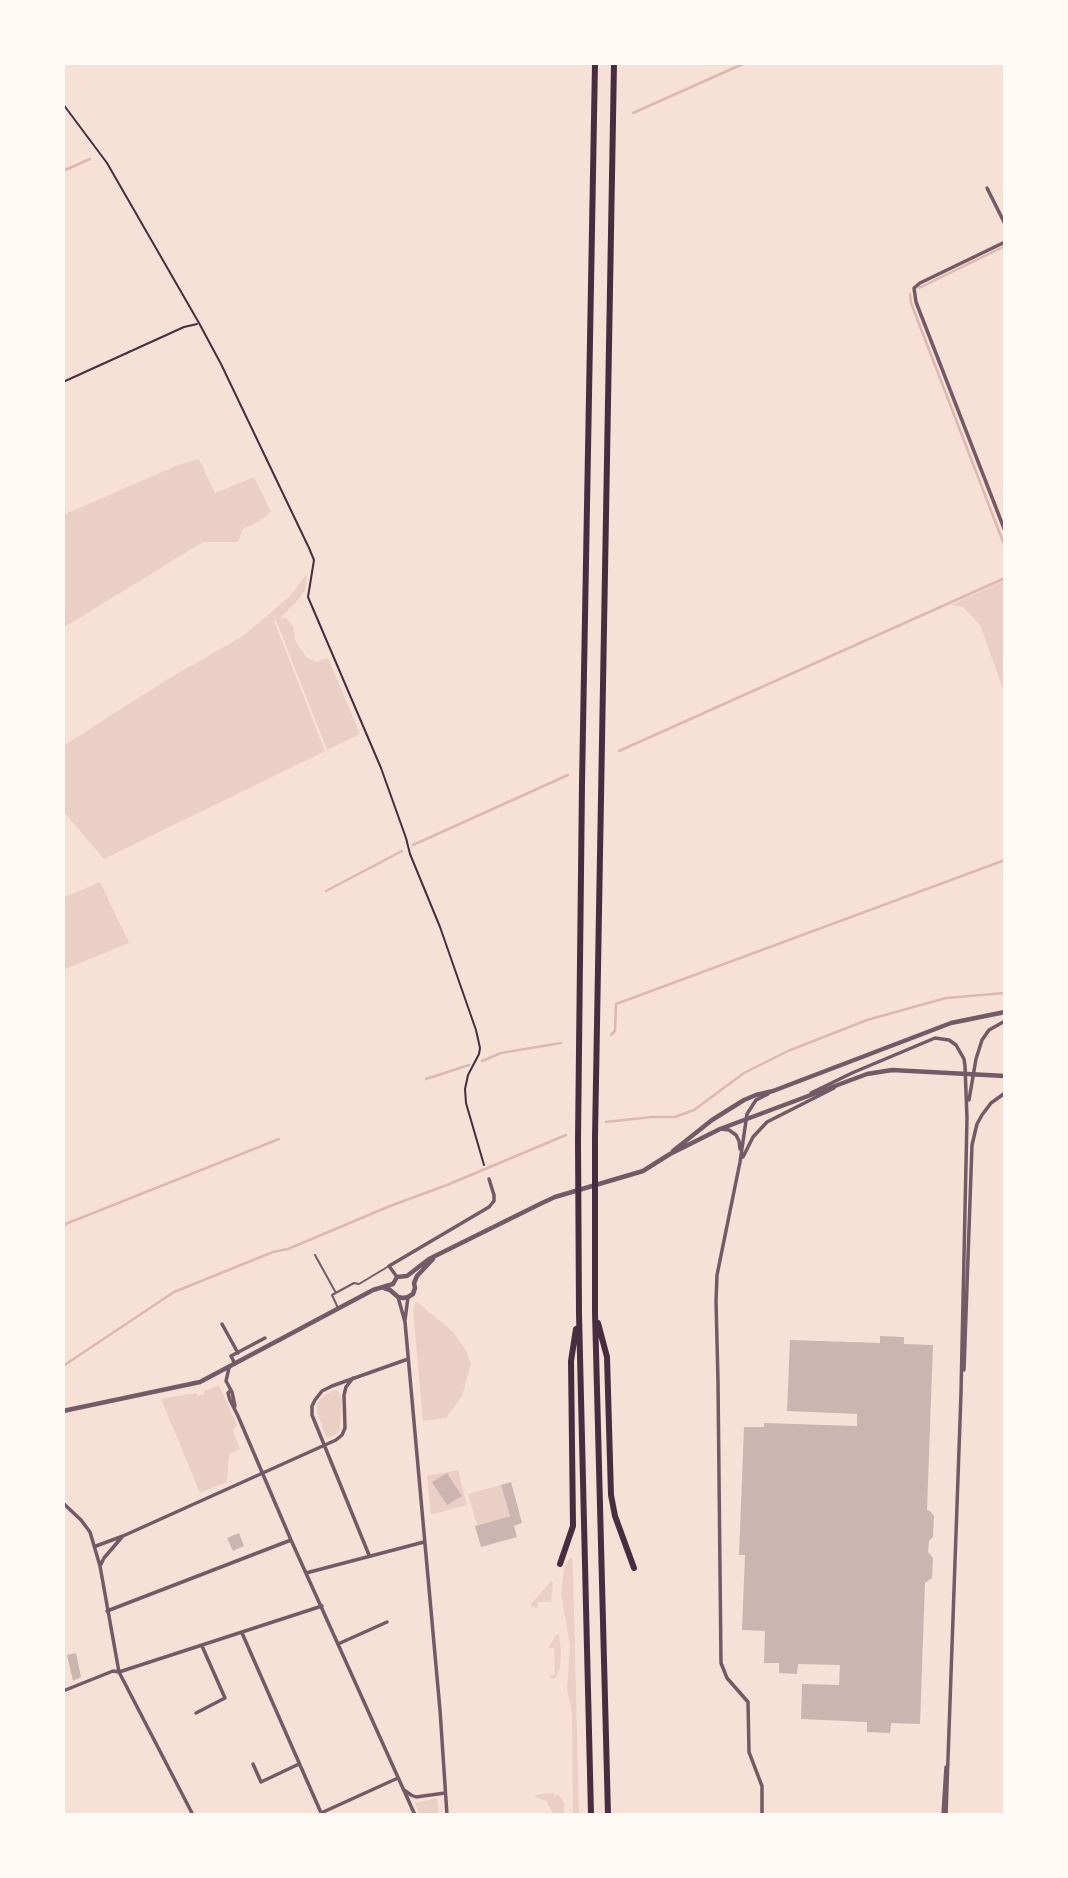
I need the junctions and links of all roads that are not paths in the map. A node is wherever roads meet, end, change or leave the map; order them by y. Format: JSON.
{"nodes":[{"id":1,"x":595,"y":63,"type":"edge"},
{"id":2,"x":614,"y":63,"type":"edge"},
{"id":3,"x":987,"y":188,"type":"dead end"},
{"id":4,"x":1005,"y":223,"type":"edge"},
{"id":5,"x":1005,"y":242,"type":"edge"},
{"id":6,"x":1005,"y":531,"type":"edge"},
{"id":7,"x":1005,"y":1012,"type":"edge"},
{"id":8,"x":1005,"y":1021,"type":"edge"},
{"id":9,"x":1005,"y":1076,"type":"edge"},
{"id":10,"x":854,"y":1079,"type":"junction"},
{"id":11,"x":773,"y":1091,"type":"junction"},
{"id":12,"x":1005,"y":1093,"type":"edge"},
{"id":13,"x":810,"y":1095,"type":"junction"},
{"id":14,"x":753,"y":1103,"type":"junction"},
{"id":15,"x":760,"y":1114,"type":"junction"},
{"id":16,"x":967,"y":1118,"type":"junction"},
{"id":17,"x":746,"y":1121,"type":"junction"},
{"id":18,"x":720,"y":1129,"type":"junction"},
{"id":19,"x":670,"y":1154,"type":"junction"},
{"id":20,"x":740,"y":1161,"type":"junction"},
{"id":21,"x":489,"y":1179,"type":"dead end"},
{"id":22,"x":439,"y":1254,"type":"junction"},
{"id":23,"x":315,"y":1255,"type":"dead end"},
{"id":24,"x":390,"y":1266,"type":"junction"},
{"id":25,"x":407,"y":1276,"type":"junction"},
{"id":26,"x":397,"y":1277,"type":"junction"},
{"id":27,"x":414,"y":1283,"type":"junction"},
{"id":28,"x":393,"y":1284,"type":"junction"},
{"id":29,"x":381,"y":1287,"type":"junction"},
{"id":30,"x":336,"y":1293,"type":"junction"},
{"id":31,"x":396,"y":1295,"type":"junction"},
{"id":32,"x":408,"y":1297,"type":"junction"},
{"id":33,"x":338,"y":1308,"type":"junction"},
{"id":34,"x":595,"y":1312,"type":"junction"},
{"id":35,"x":579,"y":1314,"type":"junction"},
{"id":36,"x":405,"y":1322,"type":"junction"},
{"id":37,"x":222,"y":1324,"type":"dead end"},
{"id":38,"x":265,"y":1338,"type":"dead end"},
{"id":39,"x":237,"y":1353,"type":"junction"},
{"id":40,"x":408,"y":1359,"type":"junction"},
{"id":41,"x":235,"y":1364,"type":"junction"},
{"id":42,"x":229,"y":1367,"type":"junction"},
{"id":43,"x":353,"y":1378,"type":"junction"},
{"id":44,"x":332,"y":1386,"type":"junction"},
{"id":45,"x":961,"y":1393,"type":"junction"},
{"id":46,"x":344,"y":1395,"type":"junction"},
{"id":47,"x":63,"y":1409,"type":"edge"},
{"id":48,"x":324,"y":1444,"type":"junction"},
{"id":49,"x":263,"y":1473,"type":"junction"},
{"id":50,"x":63,"y":1503,"type":"edge"},
{"id":51,"x":123,"y":1536,"type":"junction"},
{"id":52,"x":291,"y":1540,"type":"junction"},
{"id":53,"x":424,"y":1542,"type":"junction"},
{"id":54,"x":95,"y":1546,"type":"junction"},
{"id":55,"x":369,"y":1555,"type":"junction"},
{"id":56,"x":561,"y":1564,"type":"dead end"},
{"id":57,"x":100,"y":1566,"type":"junction"},
{"id":58,"x":634,"y":1568,"type":"dead end"},
{"id":59,"x":306,"y":1573,"type":"junction"},
{"id":60,"x":322,"y":1606,"type":"junction"},
{"id":61,"x":107,"y":1611,"type":"junction"},
{"id":62,"x":387,"y":1622,"type":"dead end"},
{"id":63,"x":242,"y":1633,"type":"junction"},
{"id":64,"x":338,"y":1643,"type":"junction"},
{"id":65,"x":202,"y":1646,"type":"junction"},
{"id":66,"x":119,"y":1672,"type":"junction"},
{"id":67,"x":63,"y":1691,"type":"edge"},
{"id":68,"x":196,"y":1713,"type":"dead end"},
{"id":69,"x":253,"y":1764,"type":"dead end"},
{"id":70,"x":299,"y":1764,"type":"junction"},
{"id":71,"x":398,"y":1778,"type":"junction"},
{"id":72,"x":403,"y":1788,"type":"junction"},
{"id":73,"x":445,"y":1793,"type":"junction"},
{"id":74,"x":416,"y":1797,"type":"junction"},
{"id":75,"x":412,"y":1809,"type":"junction"},
{"id":76,"x":762,"y":1813,"type":"edge"},
{"id":77,"x":321,"y":1814,"type":"edge"},
{"id":78,"x":193,"y":1815,"type":"edge"},
{"id":79,"x":415,"y":1815,"type":"edge"},
{"id":80,"x":447,"y":1815,"type":"edge"},
{"id":81,"x":591,"y":1815,"type":"edge"},
{"id":82,"x":608,"y":1815,"type":"edge"},
{"id":83,"x":945,"y":1815,"type":"edge"}],
"edges":[{"from":1,"to":35,"type":"highway"},
{"from":2,"to":34,"type":"highway"},
{"from":3,"to":4,"type":"street"},
{"from":5,"to":6,"type":"street"},
{"from":7,"to":11,"type":"street"},
{"from":8,"to":16,"type":"street"},
{"from":9,"to":10,"type":"street"},
{"from":10,"to":13,"type":"street"},
{"from":10,"to":20,"type":"street"},
{"from":11,"to":14,"type":"street"},
{"from":11,"to":19,"type":"street"},
{"from":12,"to":45,"type":"street"},
{"from":13,"to":15,"type":"street"},
{"from":13,"to":16,"type":"street"},
{"from":14,"to":15,"type":"street"},
{"from":14,"to":17,"type":"street"},
{"from":15,"to":17,"type":"street"},
{"from":16,"to":45,"type":"street"},
{"from":17,"to":18,"type":"street"},
{"from":17,"to":20,"type":"street"},
{"from":18,"to":19,"type":"street"},
{"from":18,"to":20,"type":"street"},
{"from":19,"to":22,"type":"street"},
{"from":20,"to":76,"type":"street"},
{"from":21,"to":24,"type":"street"},
{"from":22,"to":25,"type":"street"},
{"from":22,"to":27,"type":"street"},
{"from":23,"to":30,"type":"lane"},
{"from":24,"to":26,"type":"street"},
{"from":24,"to":30,"type":"lane"},
{"from":25,"to":26,"type":"street"},
{"from":25,"to":27,"type":"street"},
{"from":26,"to":28,"type":"street"},
{"from":27,"to":32,"type":"street"},
{"from":28,"to":29,"type":"street"},
{"from":28,"to":31,"type":"street"},
{"from":29,"to":31,"type":"street"},
{"from":29,"to":33,"type":"street"},
{"from":30,"to":33,"type":"lane"},
{"from":31,"to":32,"type":"street"},
{"from":31,"to":36,"type":"street"},
{"from":32,"to":36,"type":"street"},
{"from":33,"to":41,"type":"street"},
{"from":34,"to":58,"type":"highway"},
{"from":34,"to":82,"type":"highway"},
{"from":35,"to":56,"type":"highway"},
{"from":35,"to":81,"type":"highway"},
{"from":36,"to":40,"type":"street"},
{"from":37,"to":39,"type":"street"},
{"from":38,"to":39,"type":"street"},
{"from":39,"to":41,"type":"street"},
{"from":40,"to":43,"type":"street"},
{"from":40,"to":53,"type":"street"},
{"from":41,"to":42,"type":"street"},
{"from":42,"to":47,"type":"street"},
{"from":42,"to":49,"type":"street"},
{"from":43,"to":44,"type":"street"},
{"from":43,"to":46,"type":"street"},
{"from":44,"to":46,"type":"street"},
{"from":44,"to":48,"type":"street"},
{"from":45,"to":83,"type":"street"},
{"from":46,"to":48,"type":"street"},
{"from":48,"to":49,"type":"street"},
{"from":48,"to":55,"type":"street"},
{"from":49,"to":51,"type":"street"},
{"from":49,"to":52,"type":"street"},
{"from":50,"to":54,"type":"street"},
{"from":51,"to":54,"type":"street"},
{"from":51,"to":57,"type":"street"},
{"from":52,"to":59,"type":"street"},
{"from":52,"to":61,"type":"street"},
{"from":53,"to":55,"type":"street"},
{"from":53,"to":73,"type":"street"},
{"from":54,"to":57,"type":"street"},
{"from":55,"to":59,"type":"street"},
{"from":57,"to":61,"type":"street"},
{"from":59,"to":60,"type":"street"},
{"from":60,"to":63,"type":"street"},
{"from":60,"to":64,"type":"street"},
{"from":61,"to":66,"type":"street"},
{"from":62,"to":64,"type":"street"},
{"from":63,"to":65,"type":"street"},
{"from":63,"to":70,"type":"street"},
{"from":64,"to":71,"type":"street"},
{"from":65,"to":66,"type":"street"},
{"from":65,"to":68,"type":"street"},
{"from":66,"to":67,"type":"street"},
{"from":66,"to":78,"type":"street"},
{"from":69,"to":70,"type":"street"},
{"from":70,"to":77,"type":"street"},
{"from":71,"to":72,"type":"street"},
{"from":71,"to":77,"type":"street"},
{"from":72,"to":74,"type":"street"},
{"from":72,"to":75,"type":"street"},
{"from":73,"to":74,"type":"street"},
{"from":73,"to":80,"type":"street"},
{"from":74,"to":75,"type":"street"},
{"from":75,"to":79,"type":"street"}]}
